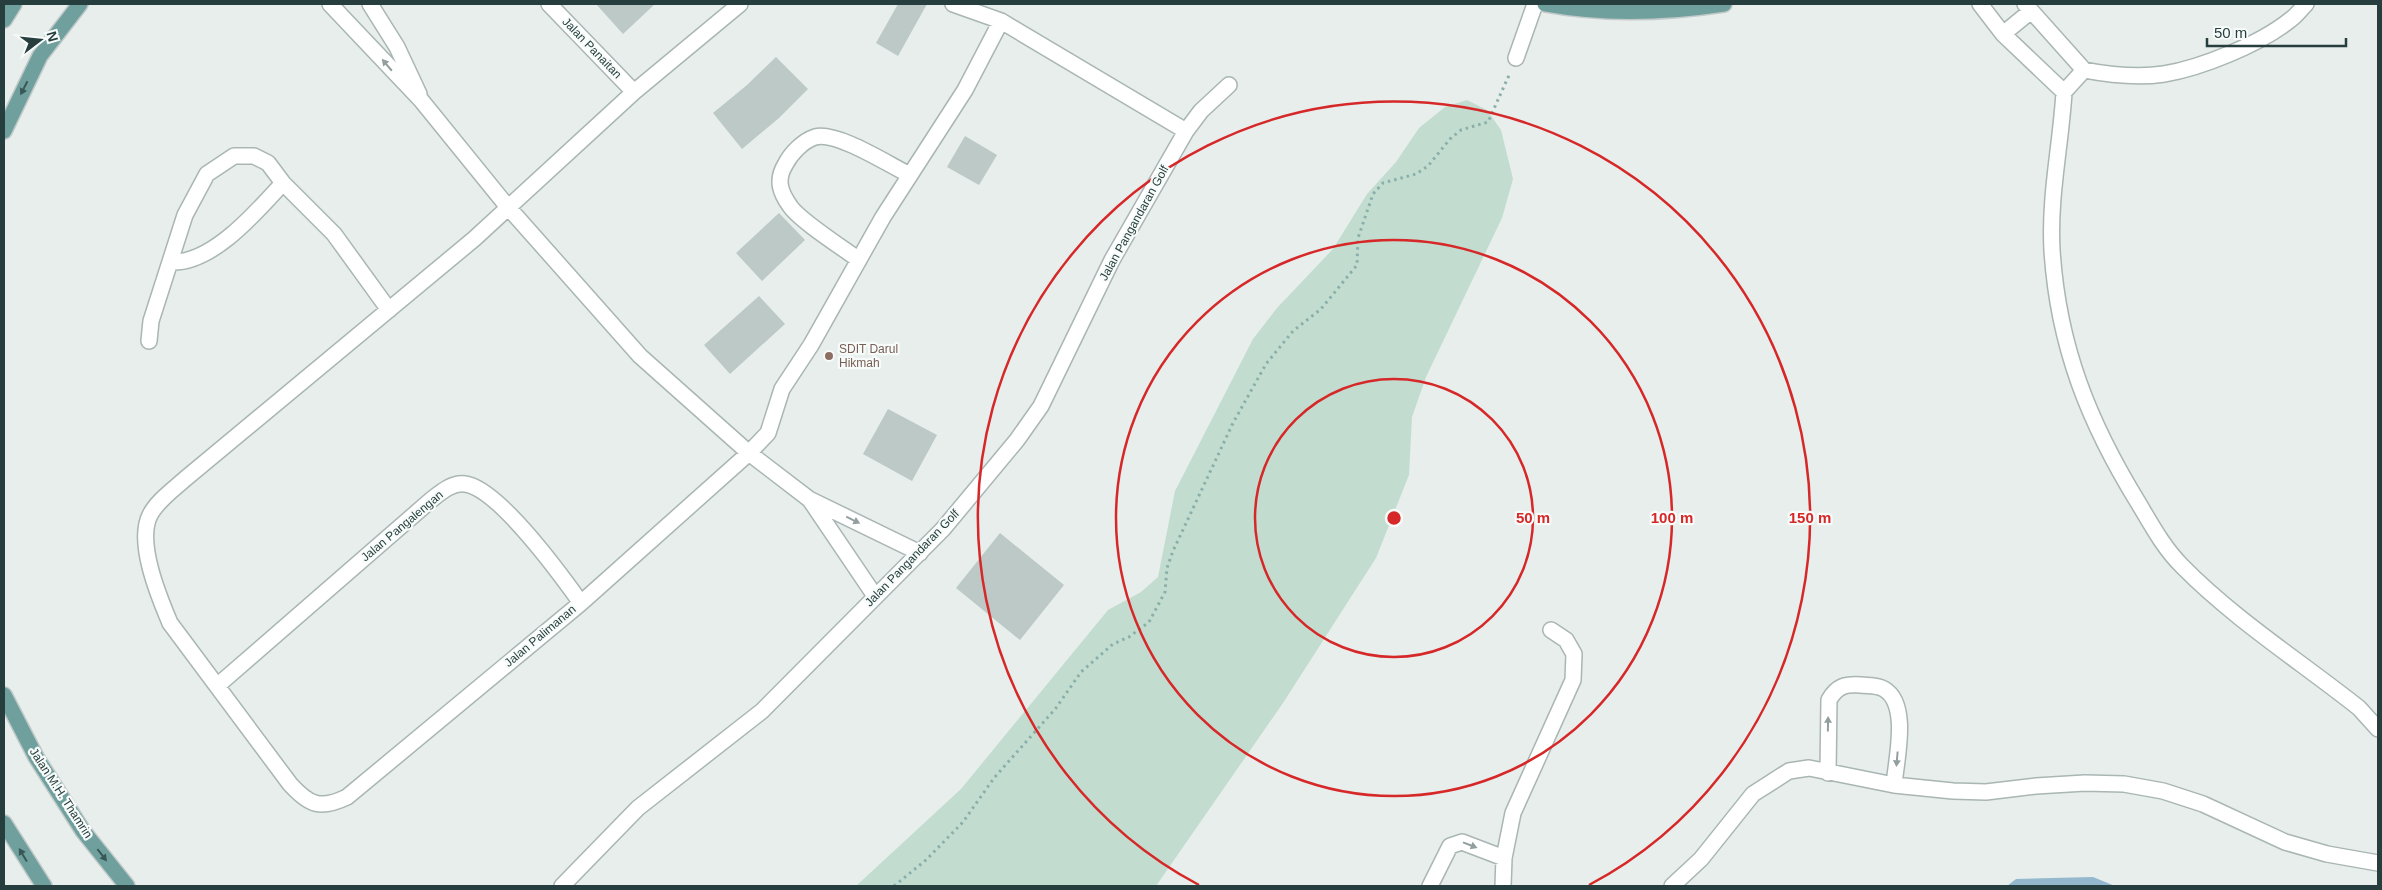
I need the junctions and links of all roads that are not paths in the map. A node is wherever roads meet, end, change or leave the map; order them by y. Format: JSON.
{"nodes":[{"id":1,"x":14,"y":4,"type":"edge"},
{"id":2,"x":80,"y":4,"type":"edge"},
{"id":3,"x":330,"y":4,"type":"edge"},
{"id":4,"x":370,"y":4,"type":"edge"},
{"id":5,"x":550,"y":4,"type":"edge"},
{"id":6,"x":740,"y":4,"type":"edge"},
{"id":7,"x":953,"y":4,"type":"edge"},
{"id":8,"x":1536,"y":4,"type":"edge"},
{"id":9,"x":1545,"y":4,"type":"edge"},
{"id":10,"x":1724,"y":4,"type":"edge"},
{"id":11,"x":1980,"y":4,"type":"edge"},
{"id":12,"x":2306,"y":4,"type":"edge"},
{"id":13,"x":2028,"y":8,"type":"edge"},
{"id":14,"x":4,"y":20,"type":"edge"},
{"id":15,"x":1001,"y":20,"type":"junction"},
{"id":16,"x":2003,"y":34,"type":"junction"},
{"id":17,"x":1516,"y":58,"type":"road end"},
{"id":18,"x":2084,"y":70,"type":"junction"},
{"id":19,"x":1229,"y":85,"type":"dead end"},
{"id":20,"x":634,"y":92,"type":"junction"},
{"id":21,"x":2064,"y":92,"type":"junction"},
{"id":22,"x":421,"y":100,"type":"junction"},
{"id":23,"x":4,"y":130,"type":"edge"},
{"id":24,"x":1186,"y":131,"type":"junction"},
{"id":25,"x":910,"y":175,"type":"junction"},
{"id":26,"x":283,"y":182,"type":"junction"},
{"id":27,"x":507,"y":206,"type":"junction"},
{"id":28,"x":859,"y":260,"type":"junction"},
{"id":29,"x":170,"y":262,"type":"junction"},
{"id":30,"x":389,"y":310,"type":"junction"},
{"id":31,"x":149,"y":341,"type":"dead end"},
{"id":32,"x":750,"y":452,"type":"junction"},
{"id":33,"x":809,"y":499,"type":"junction"},
{"id":34,"x":920,"y":552,"type":"junction"},
{"id":35,"x":875,"y":596,"type":"junction"},
{"id":36,"x":580,"y":603,"type":"junction"},
{"id":37,"x":1551,"y":630,"type":"dead end"},
{"id":38,"x":217,"y":686,"type":"junction"},
{"id":39,"x":4,"y":694,"type":"edge"},
{"id":40,"x":2378,"y":729,"type":"edge"},
{"id":41,"x":1828,"y":773,"type":"junction"},
{"id":42,"x":1894,"y":785,"type":"junction"},
{"id":43,"x":4,"y":823,"type":"edge"},
{"id":44,"x":1504,"y":858,"type":"junction"},
{"id":45,"x":2378,"y":863,"type":"edge"},
{"id":46,"x":44,"y":886,"type":"edge"},
{"id":47,"x":127,"y":886,"type":"edge"},
{"id":48,"x":562,"y":886,"type":"edge"},
{"id":49,"x":1430,"y":886,"type":"edge"},
{"id":50,"x":1503,"y":886,"type":"edge"},
{"id":51,"x":1672,"y":886,"type":"edge"}],
"edges":[{"from":1,"to":14,"type":"main road"},
{"from":2,"to":23,"type":"main road","one_way":true},
{"from":22,"to":3,"type":"street","one_way":true},
{"from":4,"to":22,"type":"street"},
{"from":5,"to":20,"type":"street","name":"Jalan Panaitan"},
{"from":6,"to":20,"type":"street"},
{"from":7,"to":15,"type":"street"},
{"from":8,"to":17,"type":"street"},
{"from":9,"to":10,"type":"main road"},
{"from":11,"to":16,"type":"street"},
{"from":12,"to":18,"type":"street"},
{"from":13,"to":16,"type":"street"},
{"from":13,"to":18,"type":"street"},
{"from":15,"to":24,"type":"street"},
{"from":15,"to":25,"type":"street","name":"Jalan Palimanan"},
{"from":16,"to":21,"type":"street"},
{"from":18,"to":21,"type":"street"},
{"from":19,"to":24,"type":"street","name":"Jalan Pangandaran Golf"},
{"from":20,"to":27,"type":"street"},
{"from":21,"to":40,"type":"street"},
{"from":22,"to":27,"type":"street"},
{"from":24,"to":34,"type":"street","name":"Jalan Pangandaran Golf"},
{"from":25,"to":28,"type":"street","name":"Jalan Palimanan"},
{"from":25,"to":28,"type":"street"},
{"from":26,"to":29,"type":"street"},
{"from":26,"to":29,"type":"street"},
{"from":26,"to":30,"type":"street"},
{"from":27,"to":30,"type":"street"},
{"from":27,"to":32,"type":"street"},
{"from":28,"to":32,"type":"street","name":"Jalan Palimanan"},
{"from":29,"to":31,"type":"street"},
{"from":30,"to":38,"type":"street"},
{"from":32,"to":33,"type":"street"},
{"from":32,"to":36,"type":"street","name":"Jalan Palimanan"},
{"from":33,"to":34,"type":"street","one_way":true},
{"from":33,"to":35,"type":"street"},
{"from":34,"to":35,"type":"street","name":"Jalan Pangandaran Golf"},
{"from":35,"to":48,"type":"street","name":"Jalan Pangandaran Golf"},
{"from":36,"to":38,"type":"street","name":"Jalan Pangalengan"},
{"from":36,"to":38,"type":"street","name":"Jalan Palimanan"},
{"from":37,"to":44,"type":"street"},
{"from":39,"to":47,"type":"main road","name":"Jalan M.H. Thamrin","one_way":true},
{"from":41,"to":42,"type":"street"},
{"from":41,"to":42,"type":"street","one_way":true},
{"from":41,"to":51,"type":"street"},
{"from":42,"to":45,"type":"street"},
{"from":46,"to":43,"type":"main road","one_way":true},
{"from":49,"to":44,"type":"street","one_way":true},
{"from":44,"to":50,"type":"street"}]}
